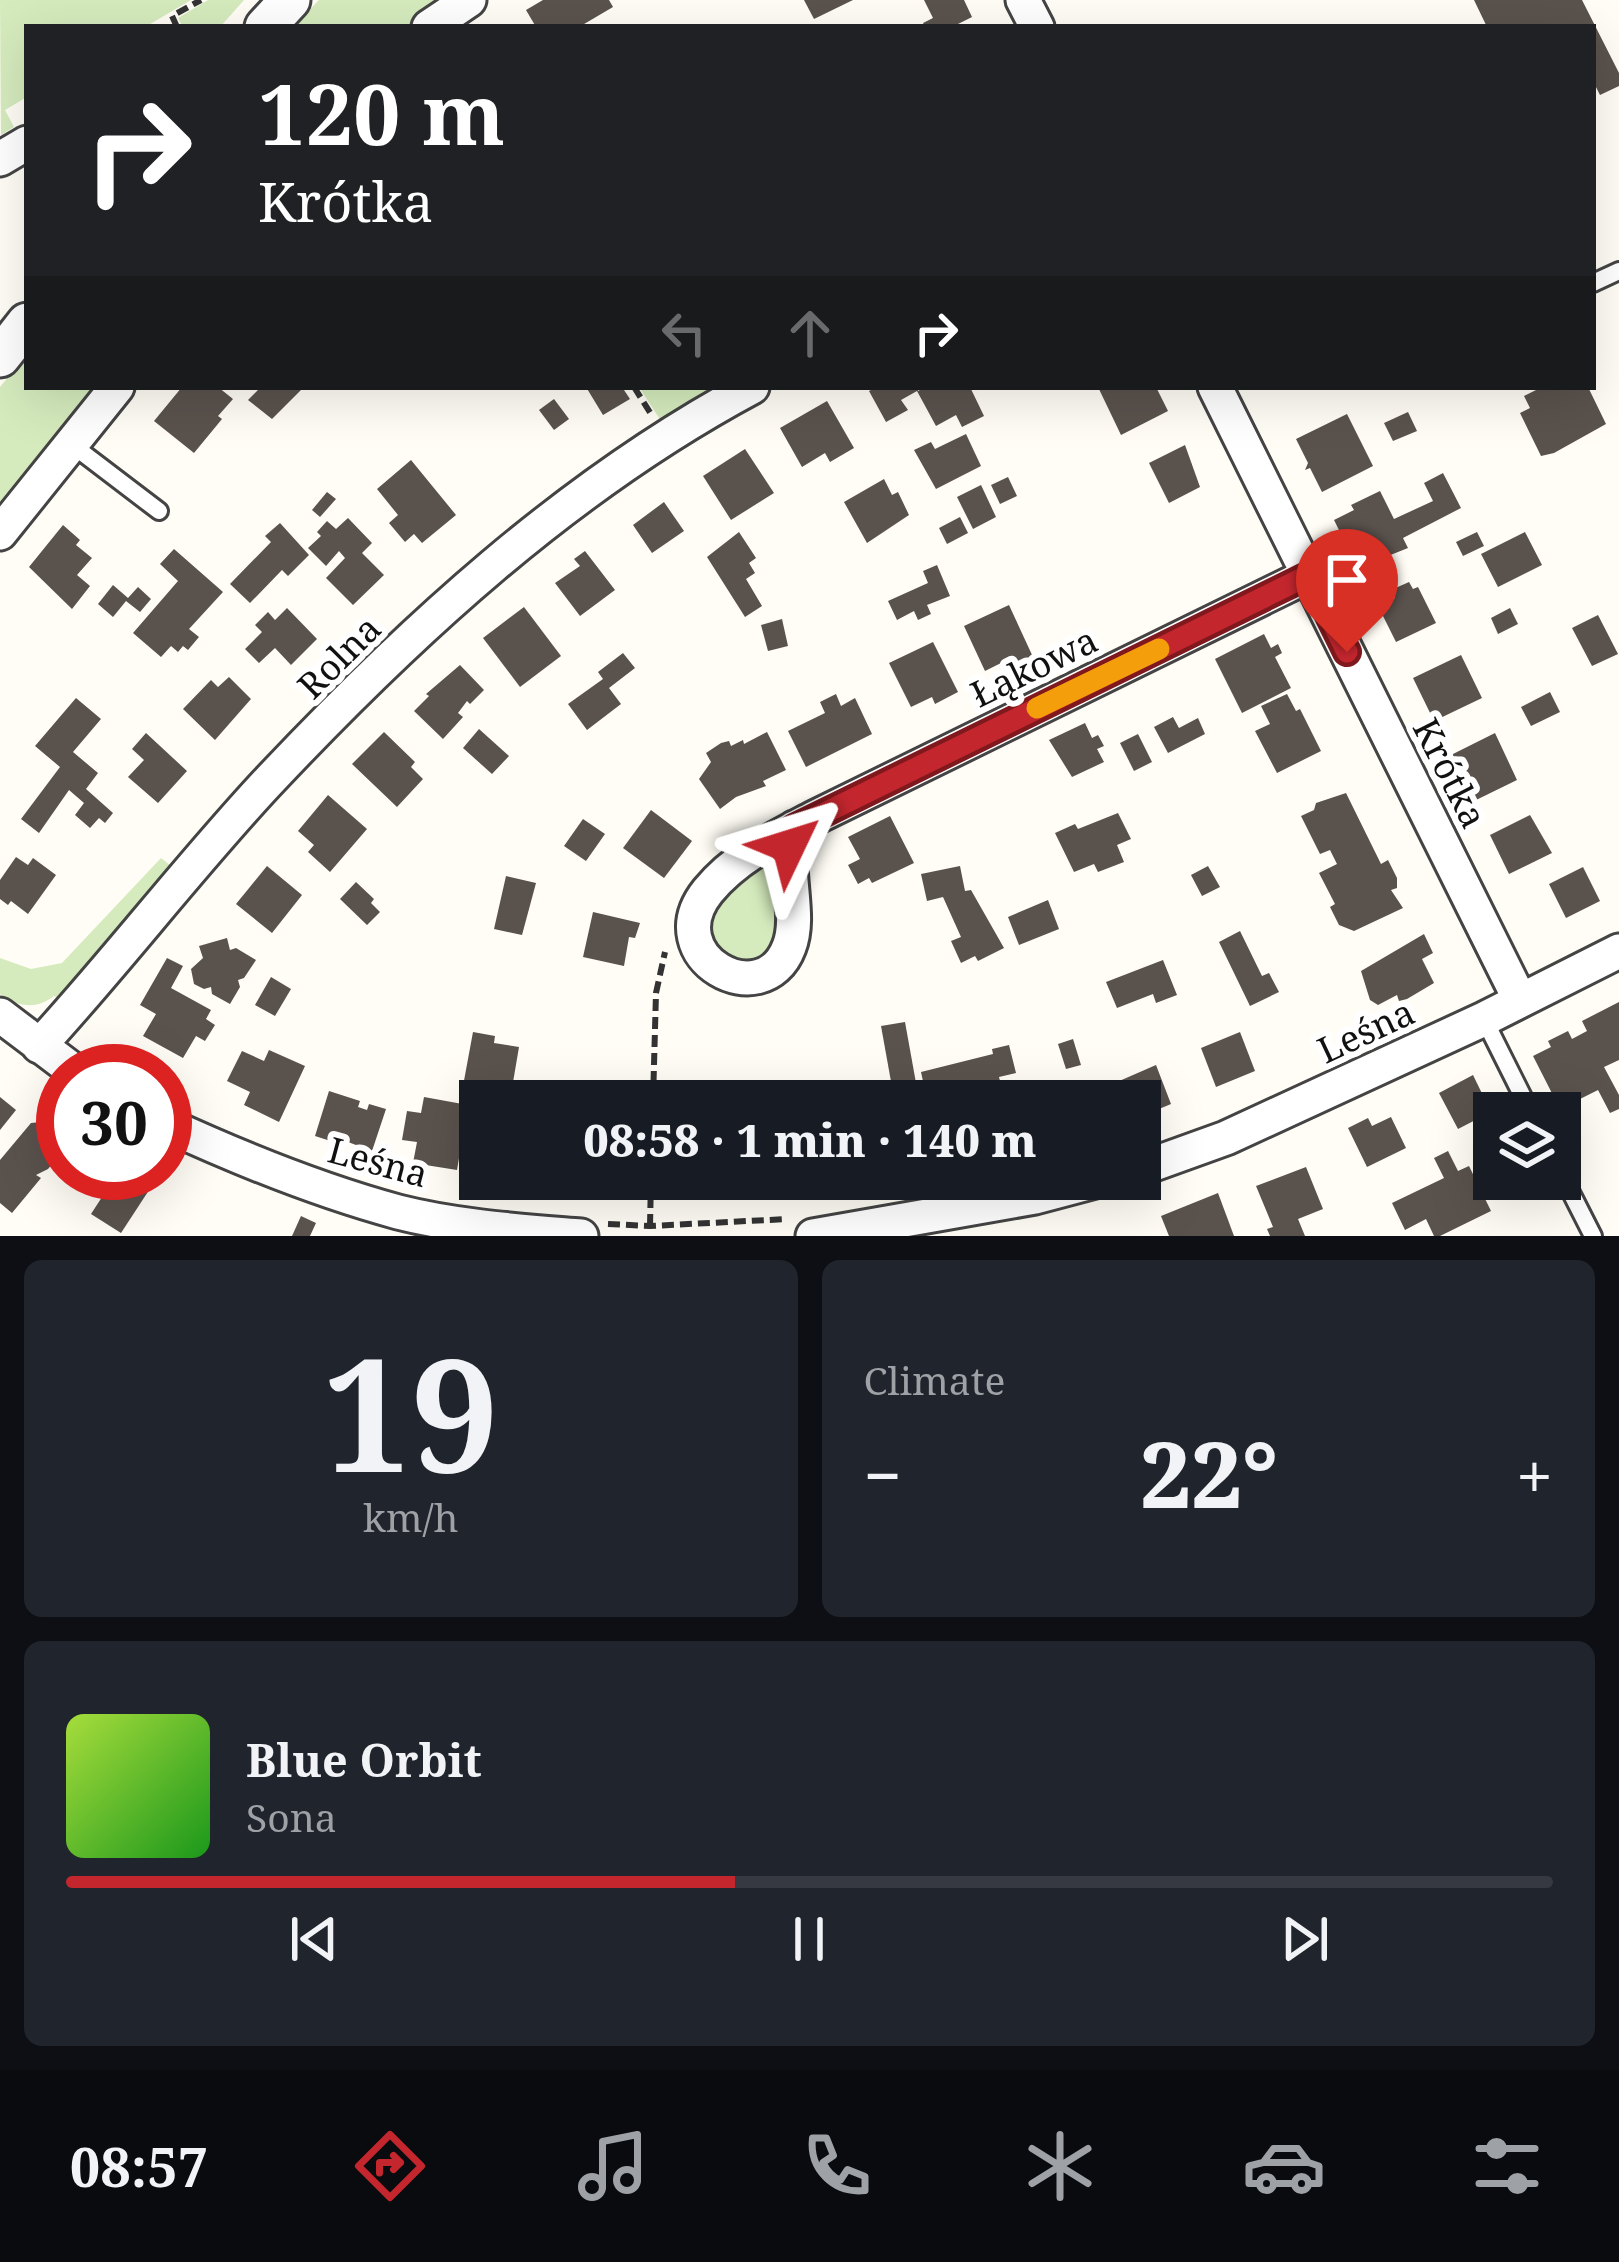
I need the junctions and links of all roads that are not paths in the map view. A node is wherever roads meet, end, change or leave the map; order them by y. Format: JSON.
{"nodes":[{"id":1,"x":290,"y":0,"type":"edge"},
{"id":2,"x":470,"y":0,"type":"edge"},
{"id":3,"x":269,"y":24,"type":"edge"},
{"id":4,"x":434,"y":24,"type":"edge"},
{"id":5,"x":24,"y":327,"type":"edge"},
{"id":6,"x":0,"y":357,"type":"edge"},
{"id":7,"x":115,"y":390,"type":"edge"},
{"id":8,"x":747,"y":390,"type":"edge"},
{"id":9,"x":1216,"y":390,"type":"edge"},
{"id":10,"x":71,"y":444,"type":"junction"},
{"id":11,"x":159,"y":511,"type":"dead end"},
{"id":12,"x":0,"y":533,"type":"edge"},
{"id":13,"x":1309,"y":575,"type":"junction"},
{"id":14,"x":794,"y":828,"type":"dead end"},
{"id":15,"x":1619,"y":951,"type":"edge"},
{"id":16,"x":1520,"y":1000,"type":"junction"},
{"id":17,"x":0,"y":1015,"type":"edge"},
{"id":18,"x":1484,"y":1019,"type":"junction"},
{"id":19,"x":36,"y":1044,"type":"edge"},
{"id":20,"x":41,"y":1044,"type":"edge"},
{"id":21,"x":1520,"y":1092,"type":"edge"},
{"id":22,"x":192,"y":1136,"type":"edge"},
{"id":23,"x":1161,"y":1161,"type":"edge"},
{"id":24,"x":1018,"y":1200,"type":"edge"},
{"id":25,"x":1575,"y":1200,"type":"edge"},
{"id":26,"x":802,"y":1227,"type":"edge"},
{"id":27,"x":592,"y":1230,"type":"edge"},
{"id":28,"x":1593,"y":1236,"type":"edge"}],
"edges":[{"from":1,"to":3,"type":"street"},
{"from":2,"to":4,"type":"street"},
{"from":5,"to":6,"type":"street"},
{"from":7,"to":10,"type":"street"},
{"from":8,"to":20,"type":"street","name":"Rolna"},
{"from":9,"to":13,"type":"street","name":"Krótka"},
{"from":10,"to":11,"type":"lane"},
{"from":10,"to":12,"type":"street"},
{"from":13,"to":14,"type":"street","name":"Łąkowa"},
{"from":13,"to":16,"type":"street","name":"Krótka"},
{"from":15,"to":16,"type":"street","name":"Leśna"},
{"from":16,"to":18,"type":"street","name":"Leśna"},
{"from":17,"to":19,"type":"street"},
{"from":18,"to":21,"type":"lane"},
{"from":18,"to":23,"type":"street","name":"Leśna"},
{"from":22,"to":27,"type":"street","name":"Leśna"},
{"from":24,"to":26,"type":"street"},
{"from":25,"to":28,"type":"lane"}]}
